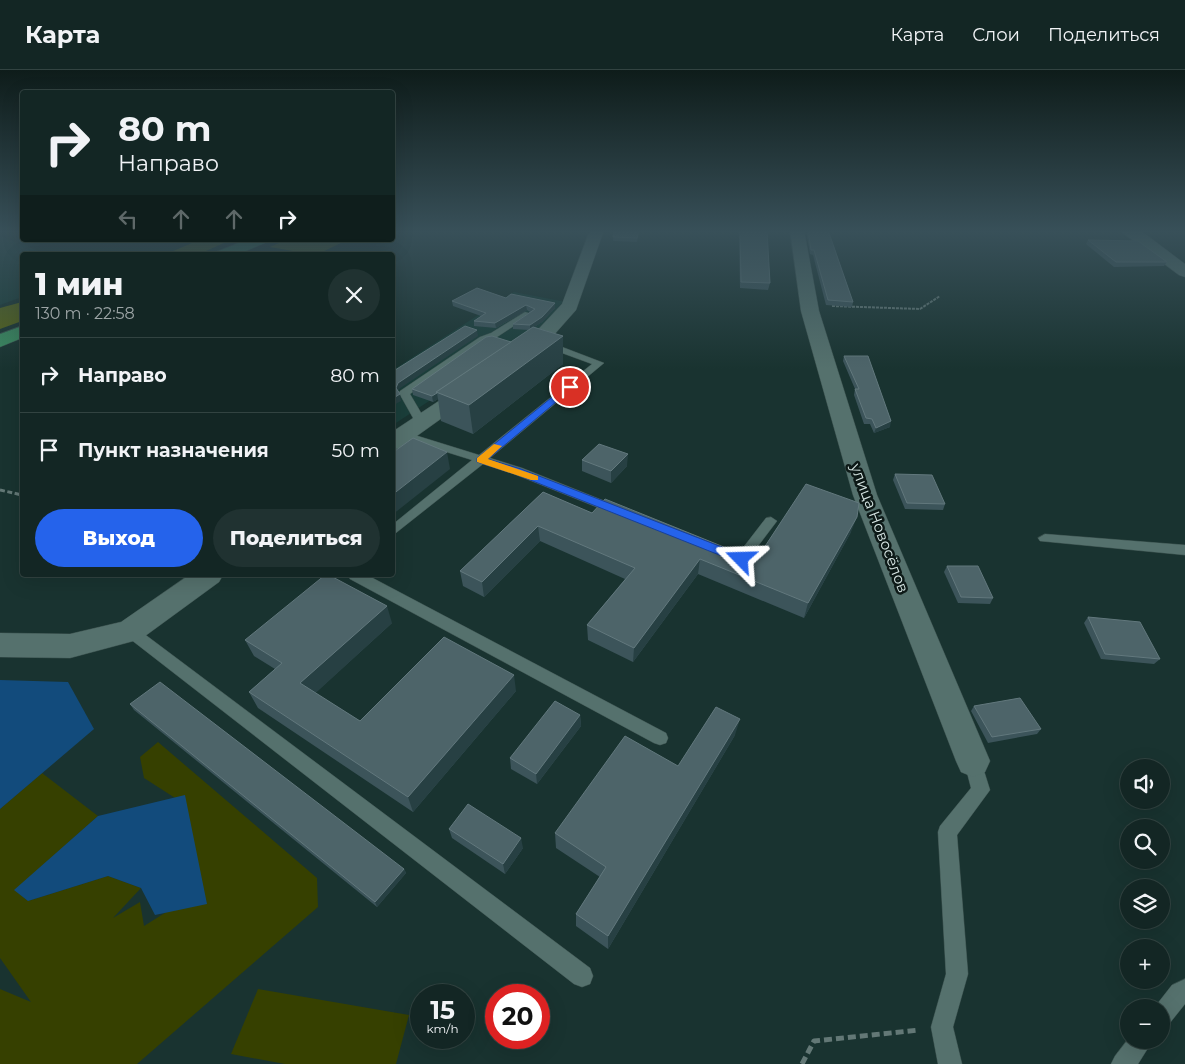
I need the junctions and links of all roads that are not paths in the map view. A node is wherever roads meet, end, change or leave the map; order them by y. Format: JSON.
{"nodes":[{"id":1,"x":581,"y":276,"type":"edge"},
{"id":2,"x":804,"y":276,"type":"edge"},
{"id":3,"x":528,"y":314,"type":"edge"},
{"id":4,"x":538,"y":341,"type":"junction"},
{"id":5,"x":507,"y":363,"type":"edge"},
{"id":6,"x":484,"y":380,"type":"edge"},
{"id":7,"x":421,"y":423,"type":"junction"},
{"id":8,"x":396,"y":437,"type":"edge"},
{"id":9,"x":481,"y":460,"type":"junction"},
{"id":10,"x":630,"y":515,"type":"edge"},
{"id":11,"x":770,"y":521,"type":"dead end"},
{"id":12,"x":395,"y":530,"type":"edge"},
{"id":13,"x":1045,"y":538,"type":"dead end"},
{"id":14,"x":713,"y":548,"type":"edge"},
{"id":15,"x":1185,"y":550,"type":"edge"},
{"id":16,"x":206,"y":577,"type":"edge"},
{"id":17,"x":360,"y":577,"type":"edge"},
{"id":18,"x":130,"y":631,"type":"junction"},
{"id":19,"x":0,"y":645,"type":"edge"},
{"id":20,"x":660,"y":738,"type":"dead end"},
{"id":21,"x":973,"y":761,"type":"joint"},
{"id":22,"x":582,"y":976,"type":"dead end"},
{"id":23,"x":1185,"y":990,"type":"edge"},
{"id":24,"x":1170,"y":1005,"type":"edge"},
{"id":25,"x":1135,"y":1049,"type":"edge"},
{"id":26,"x":950,"y":1064,"type":"edge"},
{"id":27,"x":1124,"y":1064,"type":"edge"}],
"edges":[{"from":1,"to":4,"type":"street"},
{"from":2,"to":21,"type":"street","name":"улица Новосёлов"},
{"from":3,"to":7,"type":"lane"},
{"from":4,"to":5,"type":"street"},
{"from":4,"to":9,"type":"lane"},
{"from":6,"to":7,"type":"street"},
{"from":7,"to":8,"type":"street"},
{"from":8,"to":9,"type":"lane"},
{"from":9,"to":10,"type":"lane"},
{"from":9,"to":12,"type":"lane"},
{"from":11,"to":14,"type":"lane"},
{"from":13,"to":15,"type":"lane"},
{"from":16,"to":18,"type":"street"},
{"from":17,"to":20,"type":"lane"},
{"from":18,"to":19,"type":"street"},
{"from":18,"to":22,"type":"lane"},
{"from":21,"to":26,"type":"lane"},
{"from":23,"to":24,"type":"lane"},
{"from":25,"to":27,"type":"lane"}]}
